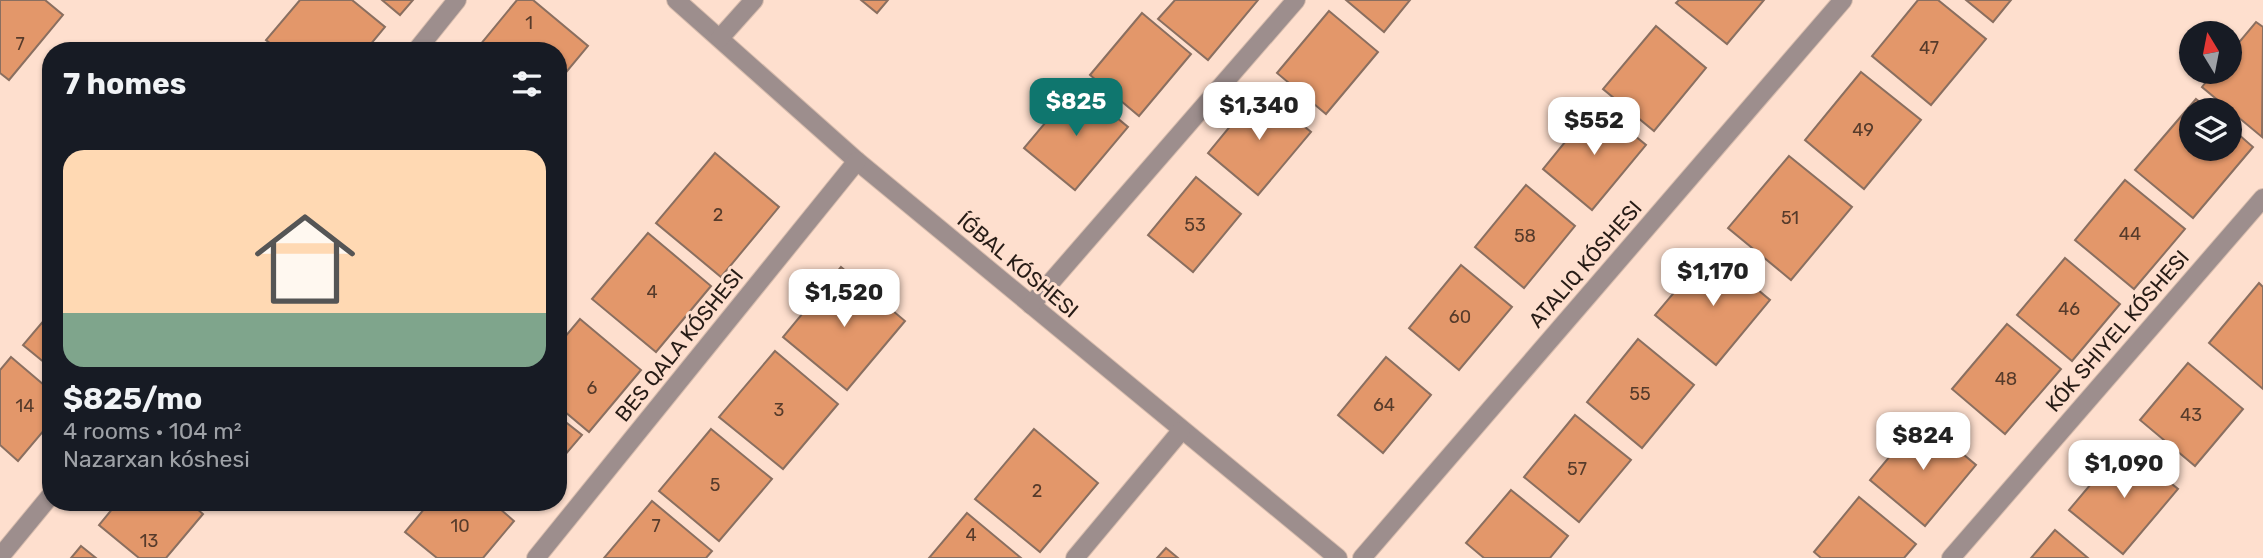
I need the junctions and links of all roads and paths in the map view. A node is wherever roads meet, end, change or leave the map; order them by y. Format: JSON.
{"nodes":[{"id":1,"x":457,"y":0,"type":"edge"},
{"id":2,"x":676,"y":0,"type":"edge"},
{"id":3,"x":754,"y":0,"type":"edge"},
{"id":4,"x":1296,"y":0,"type":"edge"},
{"id":5,"x":1843,"y":0,"type":"edge"},
{"id":6,"x":720,"y":37,"type":"junction"},
{"id":7,"x":422,"y":42,"type":"edge"},
{"id":8,"x":857,"y":161,"type":"junction"},
{"id":9,"x":2263,"y":198,"type":"edge"},
{"id":10,"x":1031,"y":305,"type":"junction"},
{"id":11,"x":1181,"y":431,"type":"junction"},
{"id":12,"x":42,"y":506,"type":"edge"},
{"id":13,"x":0,"y":557,"type":"edge"},
{"id":14,"x":536,"y":558,"type":"edge"},
{"id":15,"x":1075,"y":558,"type":"edge"},
{"id":16,"x":1338,"y":558,"type":"edge"},
{"id":17,"x":1362,"y":558,"type":"edge"},
{"id":18,"x":1951,"y":558,"type":"edge"}],
"edges":[{"from":1,"to":7,"type":"street"},
{"from":2,"to":6,"type":"street","name":"ÍǴBAL KÓSHESI"},
{"from":3,"to":6,"type":"street"},
{"from":4,"to":10,"type":"street"},
{"from":5,"to":17,"type":"street"},
{"from":6,"to":8,"type":"street","name":"ÍǴBAL KÓSHESI"},
{"from":8,"to":10,"type":"street","name":"ÍǴBAL KÓSHESI"},
{"from":8,"to":14,"type":"street","name":"BES QALA KÓSHESI"},
{"from":9,"to":18,"type":"street","name":"KÓK SHIYEL KÓSHESI"},
{"from":10,"to":11,"type":"street","name":"ÍǴBAL KÓSHESI"},
{"from":11,"to":15,"type":"street"},
{"from":11,"to":16,"type":"street","name":"ÍǴBAL KÓSHESI"},
{"from":12,"to":13,"type":"street"}]}
